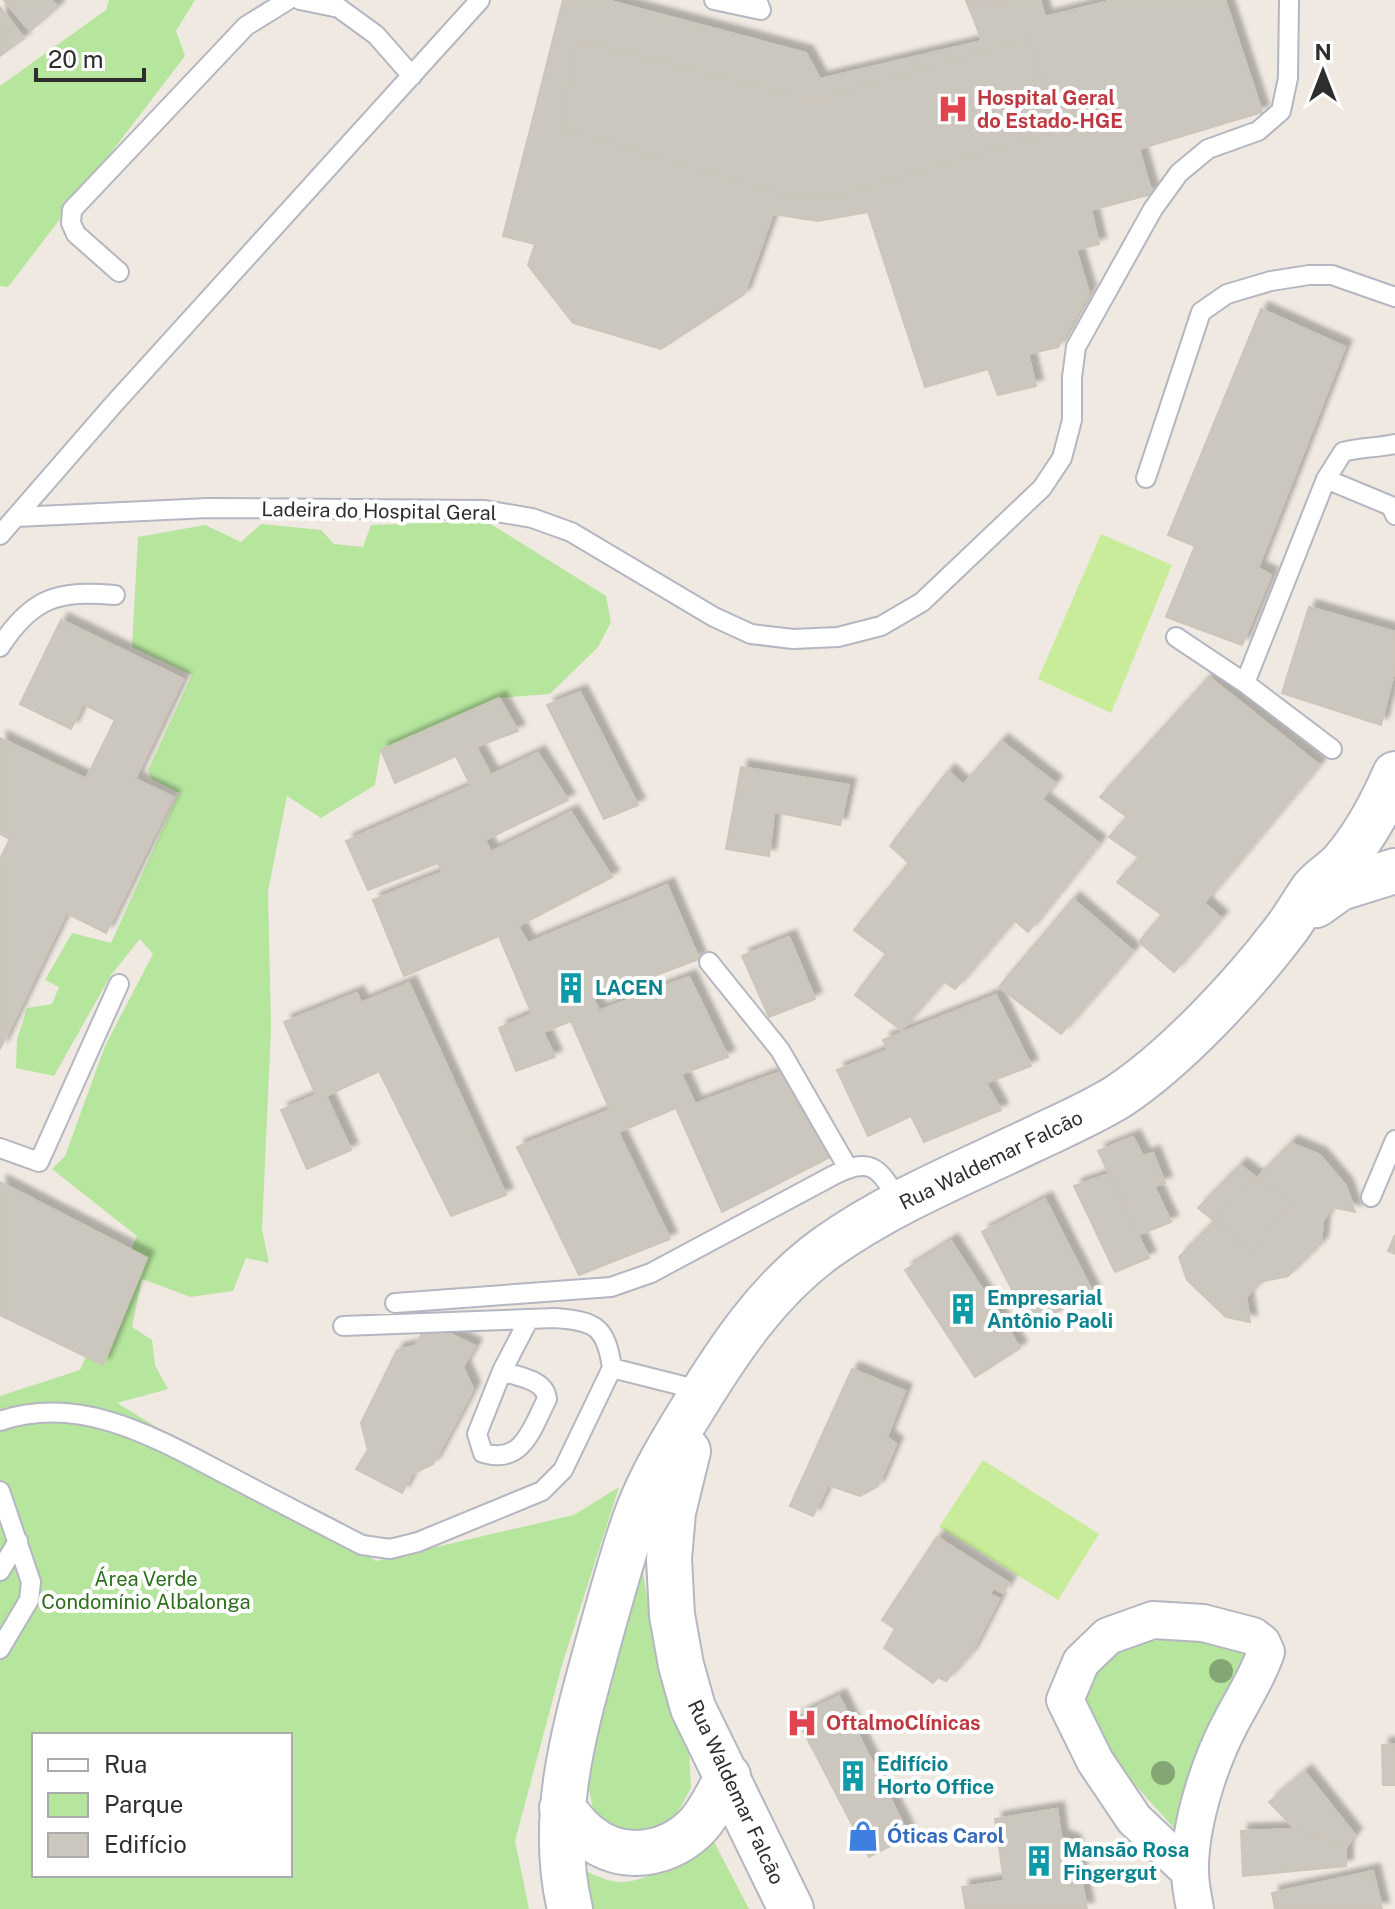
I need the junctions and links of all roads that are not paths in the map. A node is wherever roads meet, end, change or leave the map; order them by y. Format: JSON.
{"nodes":[{"id":1,"x":288,"y":0,"type":"edge"},
{"id":2,"x":300,"y":0,"type":"edge"},
{"id":3,"x":480,"y":0,"type":"edge"},
{"id":4,"x":714,"y":0,"type":"edge"},
{"id":5,"x":757,"y":0,"type":"edge"},
{"id":6,"x":1289,"y":0,"type":"edge"},
{"id":7,"x":412,"y":76,"type":"junction"},
{"id":8,"x":119,"y":272,"type":"dead end"},
{"id":9,"x":1395,"y":297,"type":"edge"},
{"id":10,"x":1395,"y":444,"type":"edge"},
{"id":11,"x":1146,"y":478,"type":"dead end"},
{"id":12,"x":1326,"y":479,"type":"junction"},
{"id":13,"x":1394,"y":508,"type":"edge"},
{"id":14,"x":16,"y":517,"type":"junction"},
{"id":15,"x":0,"y":535,"type":"edge"},
{"id":16,"x":115,"y":595,"type":"dead end"},
{"id":17,"x":1176,"y":637,"type":"dead end"},
{"id":18,"x":0,"y":647,"type":"edge"},
{"id":19,"x":1245,"y":683,"type":"junction"},
{"id":20,"x":1332,"y":749,"type":"dead end"},
{"id":21,"x":1395,"y":774,"type":"edge"},
{"id":22,"x":1395,"y":860,"type":"edge"},
{"id":23,"x":1340,"y":865,"type":"junction"},
{"id":24,"x":1395,"y":871,"type":"edge"},
{"id":25,"x":1284,"y":932,"type":"junction"},
{"id":26,"x":709,"y":962,"type":"dead end"},
{"id":27,"x":119,"y":984,"type":"dead end"},
{"id":28,"x":1395,"y":1140,"type":"edge"},
{"id":29,"x":0,"y":1148,"type":"edge"},
{"id":30,"x":848,"y":1168,"type":"junction"},
{"id":31,"x":1371,"y":1197,"type":"dead end"},
{"id":32,"x":901,"y":1204,"type":"junction"},
{"id":33,"x":395,"y":1303,"type":"dead end"},
{"id":34,"x":529,"y":1319,"type":"junction"},
{"id":35,"x":343,"y":1326,"type":"dead end"},
{"id":36,"x":612,"y":1368,"type":"junction"},
{"id":37,"x":502,"y":1371,"type":"junction"},
{"id":38,"x":703,"y":1391,"type":"junction"},
{"id":39,"x":0,"y":1421,"type":"edge"},
{"id":40,"x":0,"y":1491,"type":"edge"},
{"id":41,"x":18,"y":1541,"type":"junction"},
{"id":42,"x":0,"y":1571,"type":"edge"},
{"id":43,"x":0,"y":1649,"type":"edge"},
{"id":44,"x":728,"y":1776,"type":"junction"},
{"id":45,"x":562,"y":1808,"type":"junction"},
{"id":46,"x":1190,"y":1872,"type":"junction"},
{"id":47,"x":570,"y":1909,"type":"edge"},
{"id":48,"x":791,"y":1909,"type":"edge"},
{"id":49,"x":1195,"y":1909,"type":"edge"}],
"edges":[{"from":1,"to":8,"type":"lane"},
{"from":2,"to":7,"type":"lane"},
{"from":3,"to":7,"type":"lane"},
{"from":4,"to":5,"type":"lane"},
{"from":6,"to":14,"type":"lane","name":"Ladeira do Hospital Geral"},
{"from":7,"to":14,"type":"lane"},
{"from":9,"to":11,"type":"lane"},
{"from":10,"to":12,"type":"lane"},
{"from":12,"to":13,"type":"lane"},
{"from":12,"to":19,"type":"lane"},
{"from":14,"to":15,"type":"lane"},
{"from":16,"to":18,"type":"lane"},
{"from":17,"to":19,"type":"lane"},
{"from":19,"to":20,"type":"lane"},
{"from":21,"to":23,"type":"street","name":"Rua Waldemar Falcão"},
{"from":22,"to":23,"type":"street"},
{"from":23,"to":25,"type":"street","name":"Rua Waldemar Falcão"},
{"from":24,"to":25,"type":"street","name":"Rua Waldemar Falcão"},
{"from":25,"to":32,"type":"street","name":"Rua Waldemar Falcão"},
{"from":26,"to":30,"type":"lane"},
{"from":27,"to":29,"type":"lane"},
{"from":28,"to":31,"type":"lane"},
{"from":30,"to":32,"type":"lane"},
{"from":30,"to":33,"type":"lane"},
{"from":32,"to":38,"type":"street","name":"Rua Waldemar Falcão"},
{"from":34,"to":35,"type":"lane"},
{"from":34,"to":36,"type":"lane"},
{"from":34,"to":37,"type":"lane"},
{"from":36,"to":38,"type":"lane"},
{"from":36,"to":39,"type":"lane"},
{"from":37,"to":37,"type":"lane"},
{"from":38,"to":44,"type":"street","name":"Rua Waldemar Falcão"},
{"from":38,"to":45,"type":"street","name":"Rua Waldemar Falcão"},
{"from":40,"to":41,"type":"lane"},
{"from":41,"to":42,"type":"lane"},
{"from":41,"to":43,"type":"lane"},
{"from":44,"to":45,"type":"street"},
{"from":44,"to":48,"type":"street","name":"Rua Waldemar Falcão"},
{"from":45,"to":47,"type":"street","name":"Rua Waldemar Falcão"},
{"from":46,"to":46,"type":"street"},
{"from":46,"to":49,"type":"street"}]}
